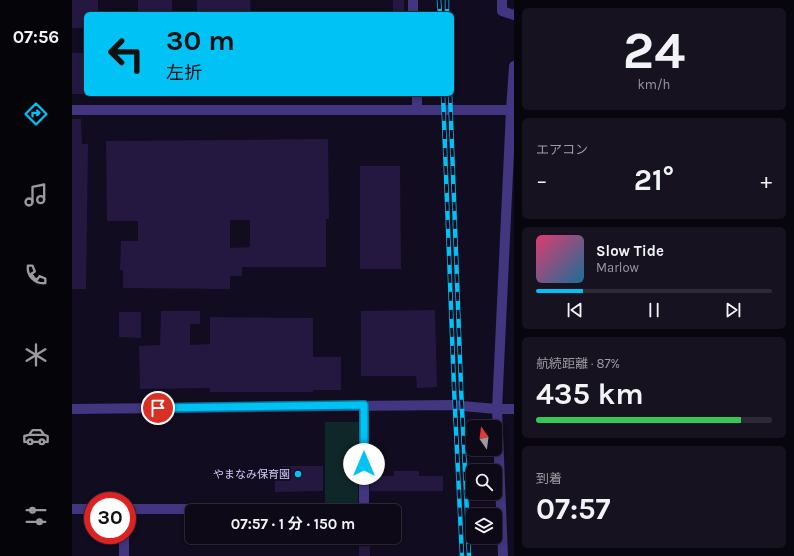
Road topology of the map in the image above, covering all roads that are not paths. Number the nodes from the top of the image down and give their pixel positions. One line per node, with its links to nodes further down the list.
1 (413, 0): 3 (street)
2 (502, 0): 4 (street)
3 (413, 12)
4 (514, 15)
5 (514, 66): 9 (street)
6 (417, 96): 7 (street)
7 (418, 109): 8 (street); 9 (street)
8 (72, 110)
9 (512, 110): 12 (street)
10 (364, 405): 11 (street); 12 (street); 16 (street)
11 (72, 409)
12 (497, 409): 13 (street); 19 (street)
13 (514, 409)
14 (72, 509): 15 (street)
15 (84, 509)
16 (136, 509)
17 (124, 544): 18 (street)
18 (124, 556)
19 (503, 556)

